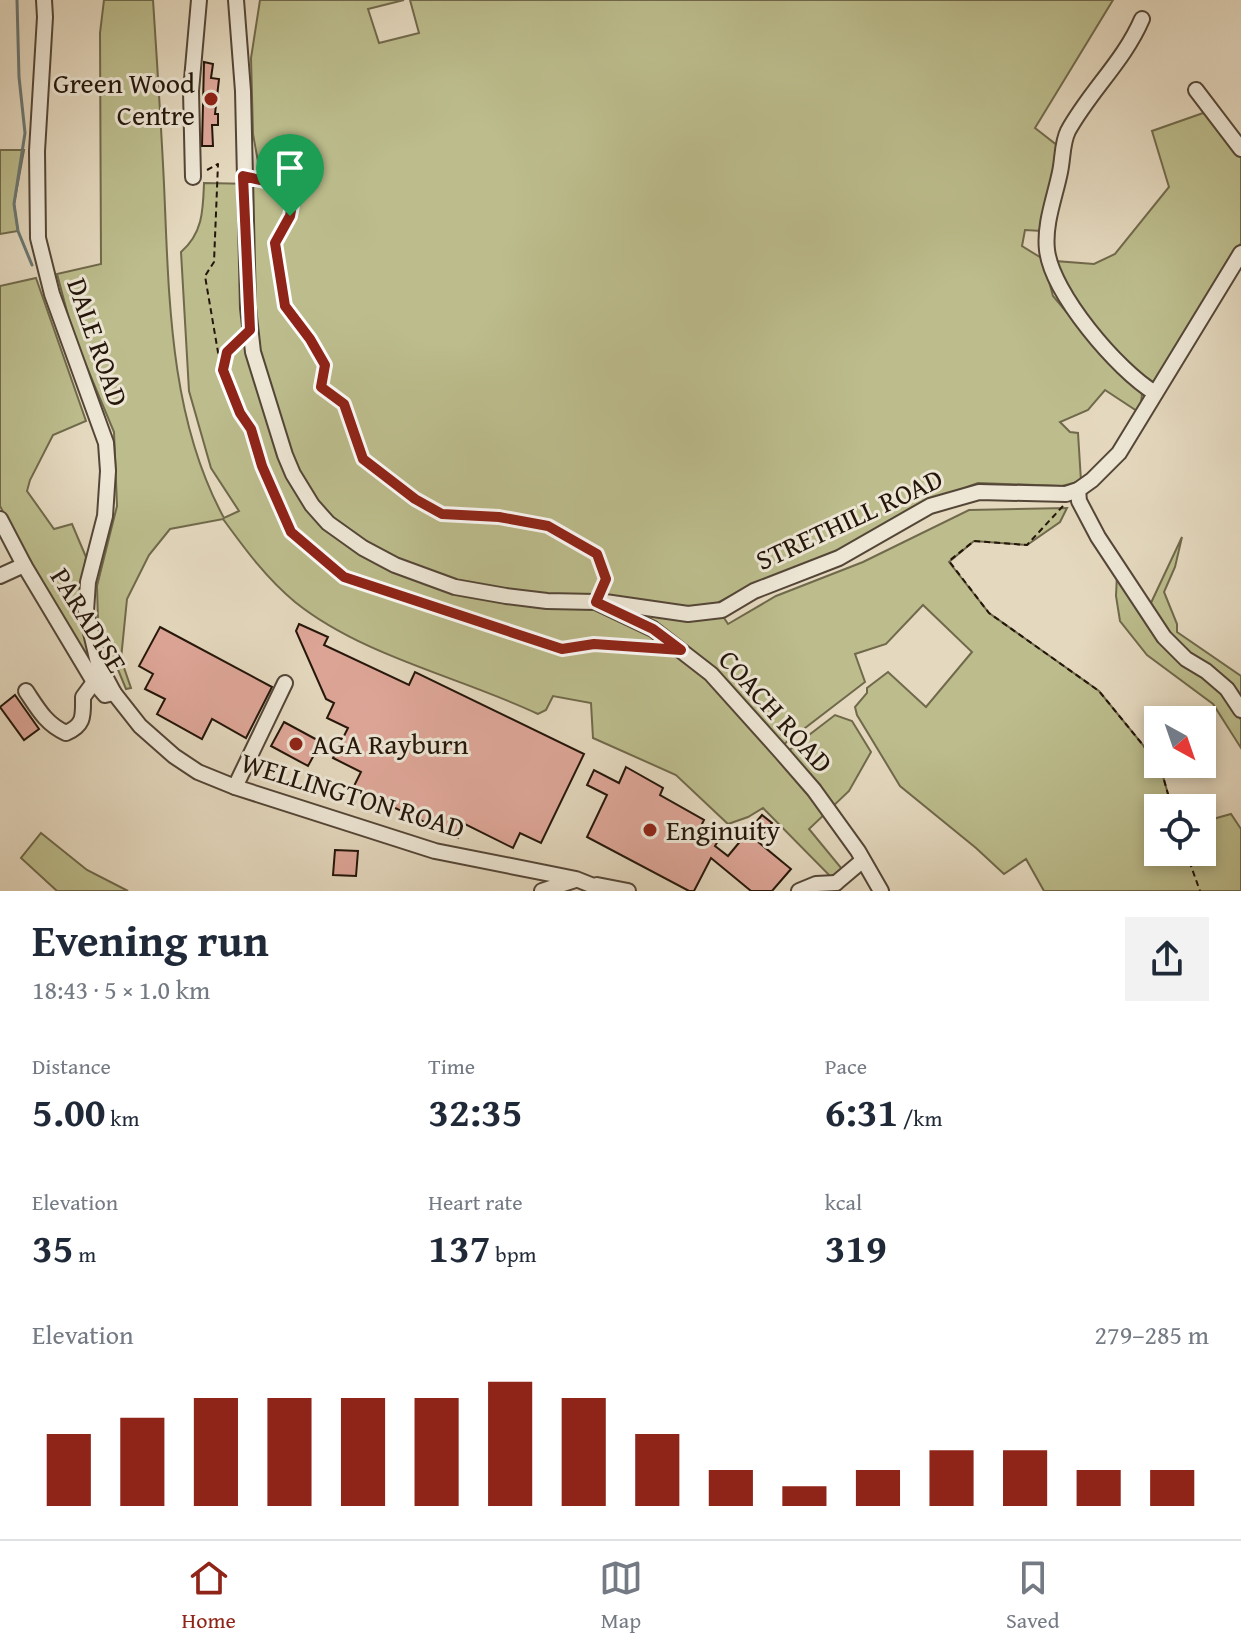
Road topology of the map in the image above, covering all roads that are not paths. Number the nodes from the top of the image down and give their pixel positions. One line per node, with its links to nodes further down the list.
1 (44, 0): 18 (street, DALE ROAD)
2 (199, 0): 7 (street)
3 (236, 0): 14 (street, COACH ROAD)
4 (1142, 19): 9 (street)
5 (1196, 90): 6 (street)
6 (1241, 149)
7 (193, 177)
8 (1241, 253): 9 (street)
9 (1155, 393): 10 (street)
10 (1078, 490): 14 (street, STRETHILL ROAD); 19 (street)
11 (0, 519): 12 (street, PARADISE)
12 (24, 565): 13 (street, PARADISE); 15 (street, PARADISE)
13 (0, 576)
14 (596, 602): 21 (street, COACH ROAD)
15 (94, 682): 17 (street); 18 (street, PARADISE)
16 (285, 683): 20 (street)
17 (26, 691)
18 (114, 693): 20 (street, WELLINGTON ROAD)
19 (1241, 710)
20 (235, 787): 22 (street, WELLINGTON ROAD)
21 (862, 861): 23 (street); 28 (street, COACH ROAD)
22 (583, 882): 24 (street); 25 (street, WELLINGTON ROAD); 26 (street)
23 (839, 887): 27 (street)
24 (542, 891)
25 (606, 891)
26 (628, 891)
27 (799, 891)
28 (881, 891)

